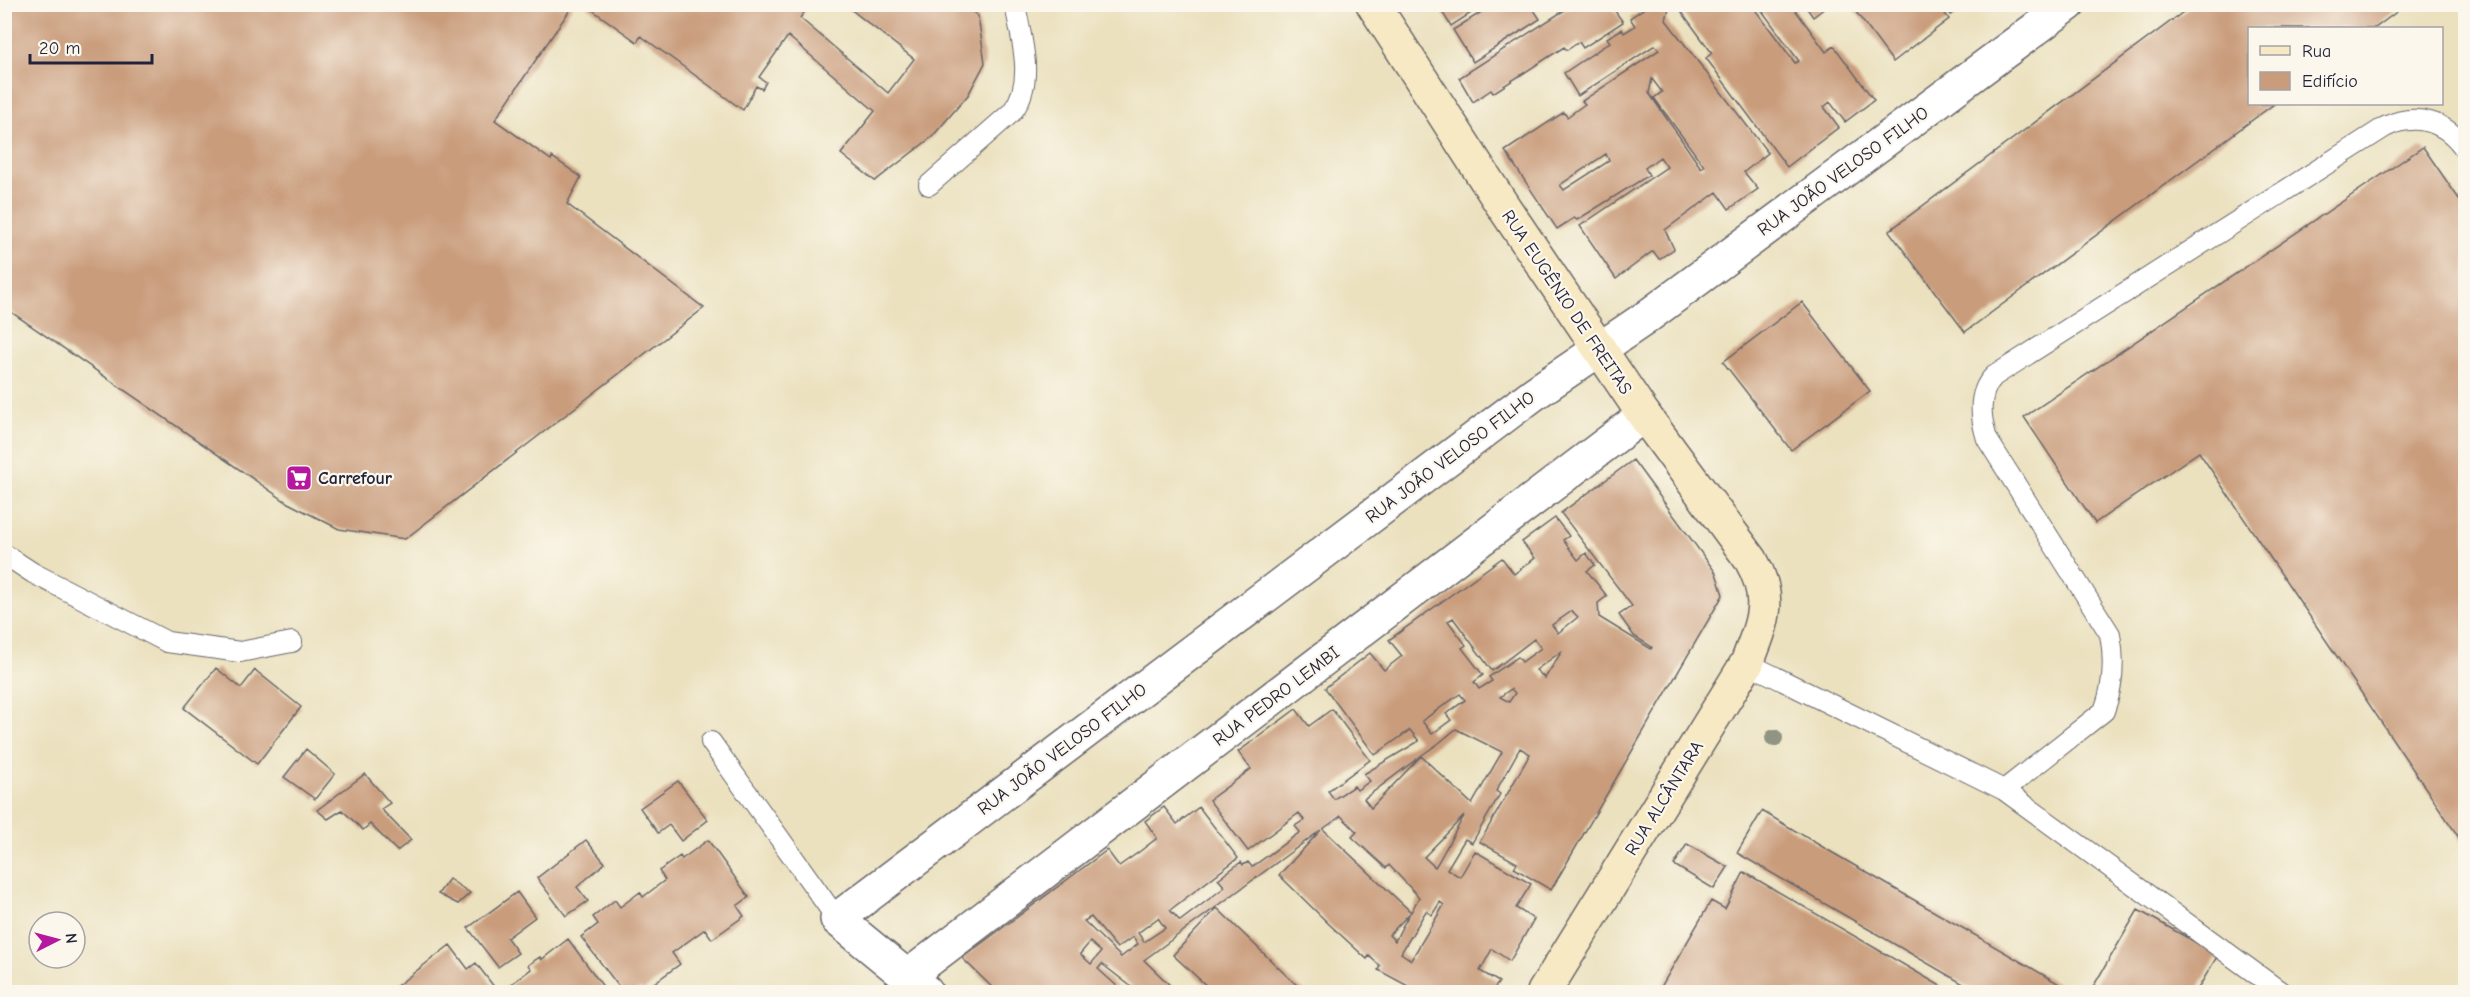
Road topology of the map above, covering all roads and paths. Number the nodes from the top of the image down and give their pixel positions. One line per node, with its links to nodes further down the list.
1 (1015, 4): 5 (lane)
2 (1373, 4): 6 (street, RUA EUGÊNIO DE FREITAS)
3 (2069, 4): 6 (street, RUA JOÃO VELOSO FILHO)
4 (2466, 151): 13 (lane)
5 (929, 185)
6 (1599, 349): 7 (street, RUA EUGÊNIO DE FREITAS); 14 (street, RUA JOÃO VELOSO FILHO)
7 (1644, 415): 9 (street, RUA EUGÊNIO DE FREITAS); 15 (street, RUA PEDRO LEMBI)
8 (4, 554): 10 (lane)
9 (1765, 595): 11 (street, RUA ALCÂNTARA)
10 (292, 642)
11 (1747, 663): 13 (lane); 16 (street, RUA ALCÂNTARA)
12 (711, 742): 14 (lane)
13 (2004, 790): 17 (lane)
14 (837, 918): 15 (street)
15 (917, 985)
16 (1544, 993)
17 (2281, 993)

